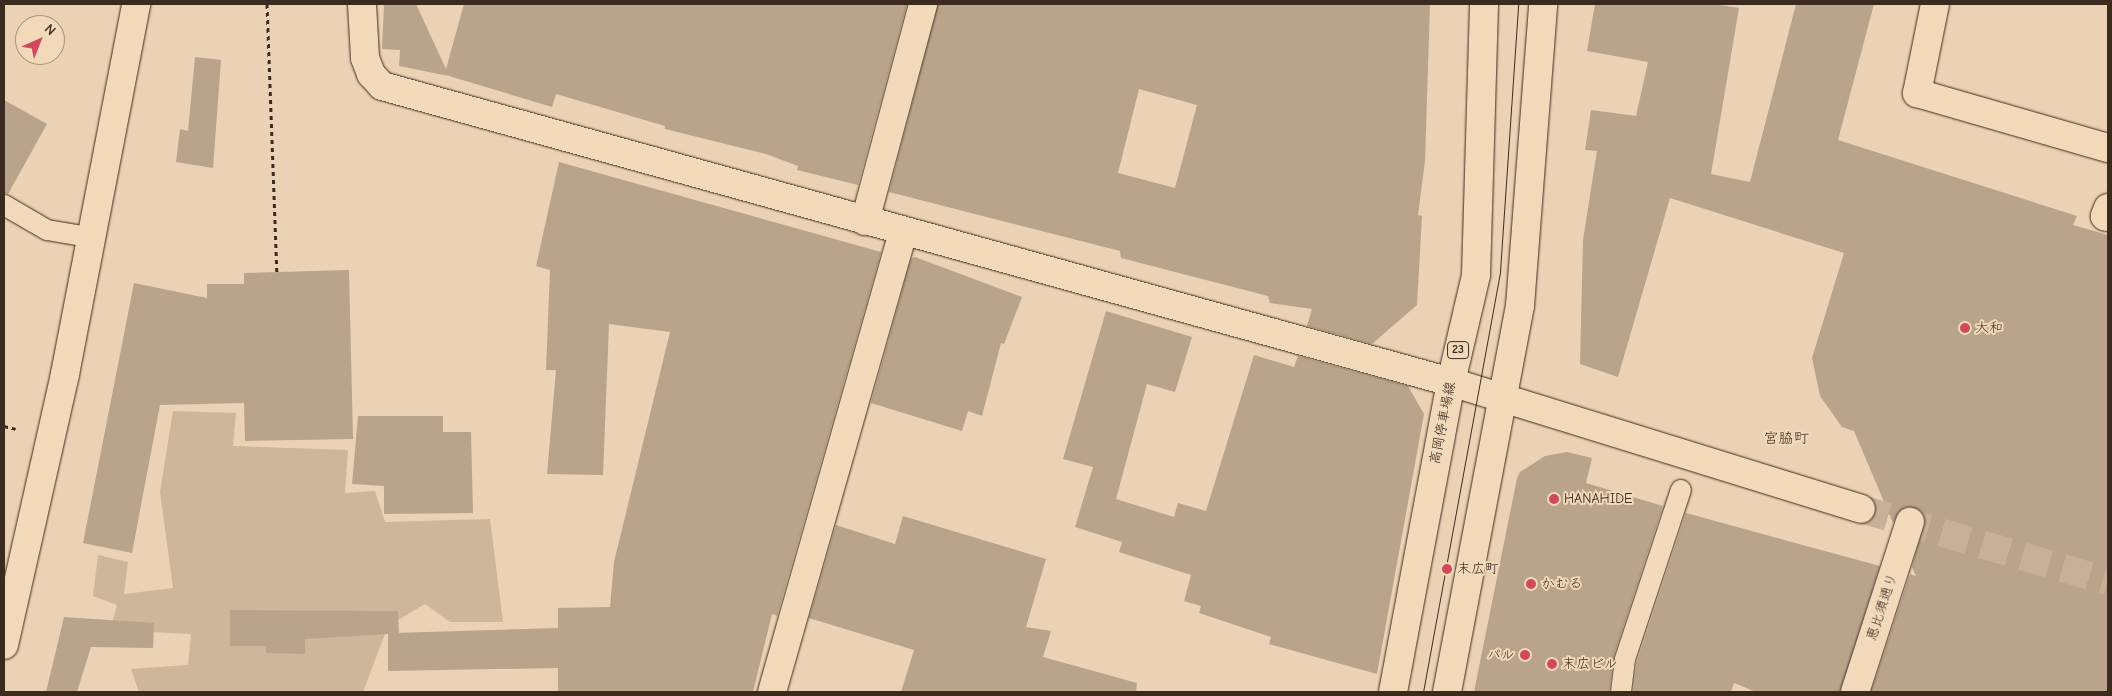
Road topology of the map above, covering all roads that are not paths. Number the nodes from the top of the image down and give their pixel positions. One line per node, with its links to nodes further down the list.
1 (136, 4): 13 (street)
2 (362, 4): 11 (street)
3 (923, 4): 11 (street)
4 (1484, 4): 14 (street, 高岡停車場線 / 23)
5 (1543, 4): 15 (street)
6 (1935, 4): 7 (street)
7 (2108, 148)
8 (4, 205): 13 (lane)
9 (2108, 208): 10 (street)
10 (2108, 217)
11 (865, 221): 12 (street)
12 (903, 232): 14 (street); 20 (street)
13 (89, 237): 19 (street)
14 (1451, 382): 15 (street); 21 (street, 高岡停車場線 / 23)
15 (1502, 399): 17 (street); 22 (street)
16 (1680, 490): 23 (lane)
17 (1861, 509)
18 (1910, 522): 24 (street, 恵比須通り)
19 (5, 634)
20 (772, 692)
21 (1393, 692)
22 (1447, 692)
23 (1621, 692)
24 (1855, 692)

